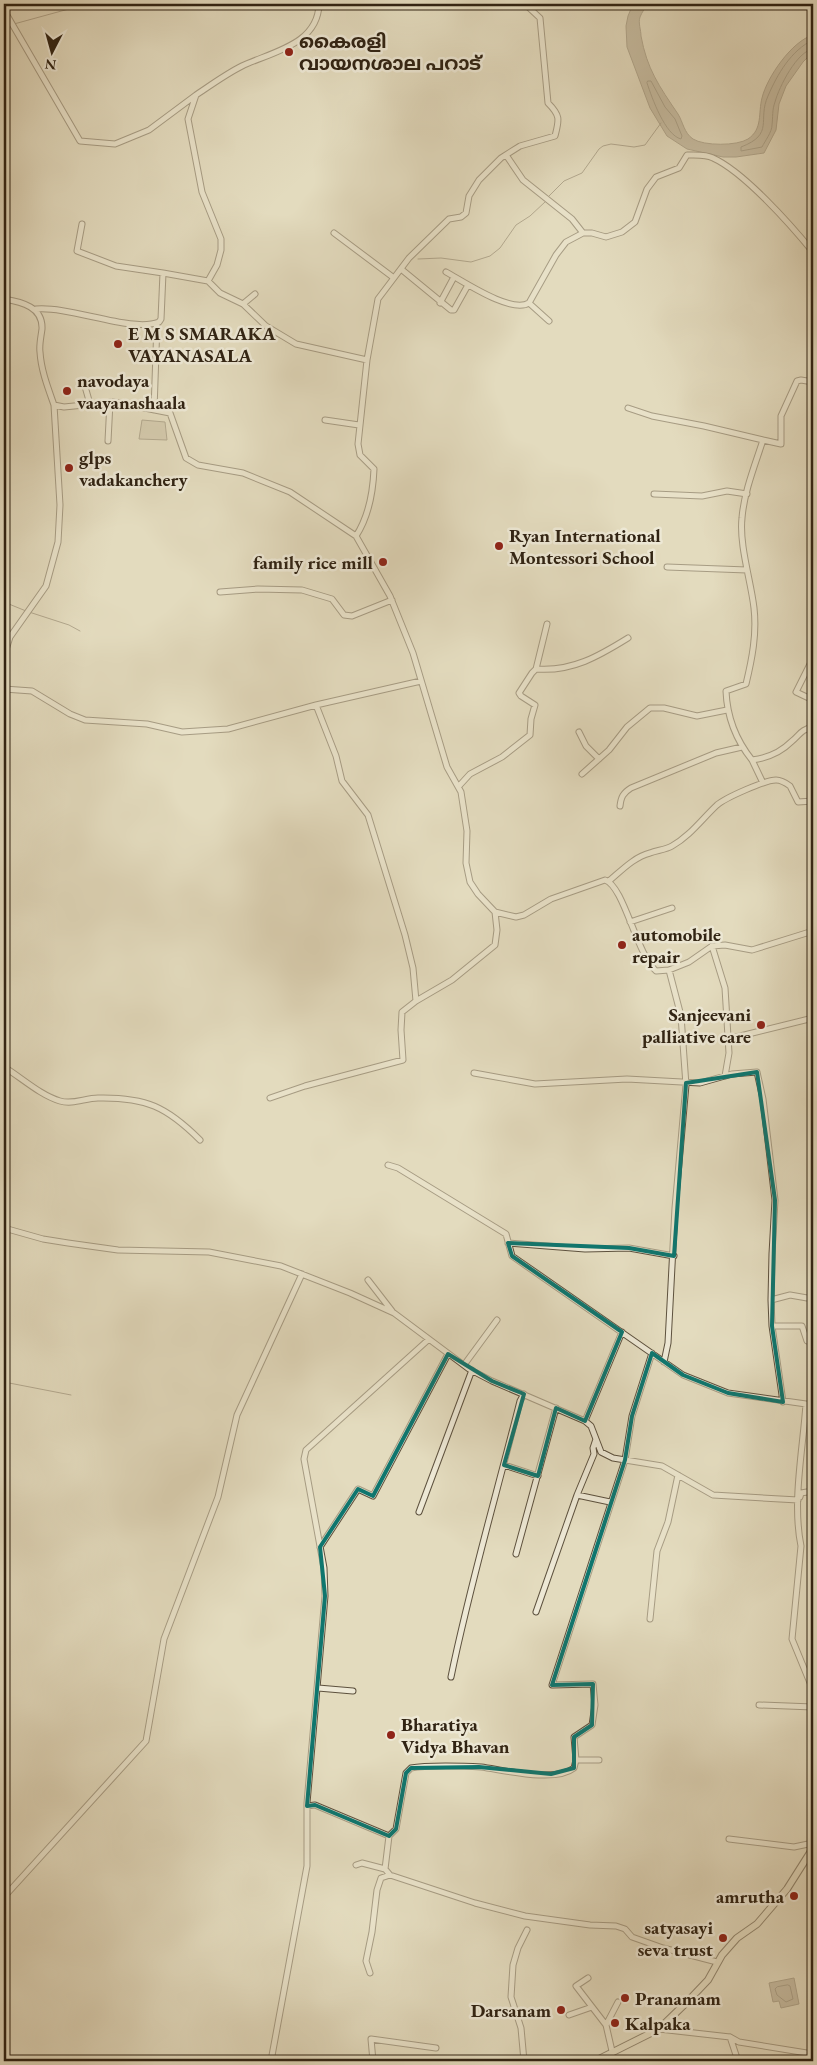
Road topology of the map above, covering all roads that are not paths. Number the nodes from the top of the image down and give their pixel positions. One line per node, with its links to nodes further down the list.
1 (319, 4): 4 (street)
2 (525, 4): 7 (street)
3 (4, 10): 5 (street)
4 (196, 95): 5 (street); 6 (street)
5 (180, 107): 6 (street)
6 (191, 107): 17 (street)
7 (506, 155): 10 (street); 12 (street)
8 (82, 224): 14 (street)
9 (334, 233): 16 (street)
10 (583, 233): 11 (street); 23 (street)
11 (813, 252)
12 (401, 270): 16 (street); 22 (street)
13 (446, 272): 15 (street)
14 (164, 273): 17 (street); 28 (street)
15 (454, 277): 18 (street); 22 (street)
16 (394, 278): 29 (street)
17 (208, 281): 24 (street)
18 (468, 285): 22 (street); 23 (street)
19 (813, 293): 26 (street)
20 (255, 294): 24 (street)
21 (4, 298): 25 (street)
22 (440, 303)
23 (529, 303): 27 (street)
24 (243, 304): 29 (street)
25 (36, 310): 28 (street); 34 (street)
26 (813, 314)
27 (549, 321)
28 (157, 323): 36 (street)
29 (366, 360): 38 (street)
30 (813, 382): 39 (street)
31 (84, 383): 33 (street)
32 (110, 402): 33 (street); 36 (street); 40 (street)
33 (90, 404): 34 (street)
34 (54, 405): 50 (street)
35 (628, 408): 39 (street)
36 (154, 410): 43 (street)
37 (326, 420): 38 (street)
38 (360, 426): 43 (street)
39 (763, 440): 42 (street)
40 (108, 441)
41 (654, 494): 42 (street)
42 (747, 494): 45 (street)
43 (356, 536): 47 (street)
44 (667, 567): 45 (street)
45 (747, 570): 57 (street)
46 (220, 592): 47 (street)
47 (392, 600): 53 (street)
48 (548, 624): 52 (street)
49 (628, 638): 52 (street)
50 (4, 656)
51 (813, 658): 55 (street)
52 (536, 670): 65 (street)
53 (421, 681): 56 (street); 65 (street)
54 (4, 689): 56 (street)
55 (813, 700)
56 (316, 705): 75 (street)
57 (727, 710): 60 (street); 61 (street)
58 (813, 727): 62 (street)
59 (579, 732): 61 (street)
60 (742, 747): 62 (street); 67 (street)
61 (599, 759): 63 (street)
62 (752, 760): 64 (street)
63 (582, 774)
64 (763, 783): 66 (street); 68 (street)
65 (459, 786): 70 (street)
66 (813, 801)
67 (620, 806)
68 (609, 881): 70 (street); 71 (street)
69 (672, 908): 71 (street)
70 (495, 912): 75 (street)
71 (630, 922): 74 (street)
72 (813, 931): 73 (street)
73 (712, 946): 74 (street); 77 (street)
74 (670, 970): 81 (street)
75 (416, 1001): 82 (street)
76 (813, 1018): 77 (street)
77 (728, 1039): 80 (street)
78 (4, 1068): 83 (street)
79 (474, 1073): 81 (street)
80 (725, 1076): 81 (street); 90 (street)
81 (686, 1083): 87 (street)
82 (270, 1098)
83 (200, 1140)
84 (388, 1165): 86 (street)
85 (4, 1228): 88 (street)
86 (508, 1243): 87 (street); 95 (street)
87 (674, 1256): 100 (street)
88 (302, 1274): 92 (street); 137 (street)
89 (368, 1280): 92 (street)
90 (772, 1300): 91 (street); 94 (street)
91 (813, 1300)
92 (394, 1313): 96 (street)
93 (497, 1320): 101 (street)
94 (772, 1326): 97 (street); 104 (street)
95 (622, 1332): 98 (street); 106 (street)
96 (428, 1340): 99 (street); 117 (street)
97 (813, 1340)
98 (652, 1353): 100 (street); 108 (street)
99 (448, 1354): 101 (street); 117 (street)
100 (664, 1362): 104 (street)
101 (464, 1365): 102 (street)
102 (472, 1370): 103 (street); 116 (street)
103 (524, 1394): 105 (street); 109 (street)
104 (782, 1402): 114 (street)
105 (556, 1408): 106 (street); 111 (street)
106 (585, 1421): 107 (street)
107 (596, 1439): 108 (street); 113 (street)
108 (625, 1460): 110 (street); 115 (street)
109 (504, 1465): 111 (street); 121 (street)
110 (678, 1475): 114 (street); 120 (street)
111 (538, 1476): 118 (street)
112 (813, 1491): 114 (street)
113 (577, 1495): 115 (street); 119 (street)
114 (798, 1500): 123 (street)
115 (610, 1502): 127 (street)
116 (420, 1512)
117 (320, 1547): 122 (street)
118 (516, 1554)
119 (536, 1612)
120 (650, 1619)
121 (451, 1677)
122 (318, 1688): 124 (street); 129 (street)
123 (813, 1690)
124 (353, 1691)
125 (759, 1706): 126 (street)
126 (813, 1707)
127 (576, 1760): 128 (street); 130 (street)
128 (599, 1760)
129 (307, 1806): 130 (street); 152 (street)
130 (389, 1836): 135 (street)
131 (729, 1839): 132 (street)
132 (813, 1843)
133 (813, 1848): 139 (main road)
134 (356, 1865): 135 (street)
135 (385, 1868): 136 (street)
136 (390, 1875): 139 (street); 140 (street)
137 (4, 1897)
138 (527, 1930): 154 (street)
139 (717, 1962): 146 (main road)
140 (370, 1973)
141 (588, 1978): 143 (street)
142 (618, 2002): 145 (street)
143 (592, 2007): 144 (street); 145 (street)
144 (569, 2015)
145 (606, 2024): 149 (street)
146 (659, 2029): 147 (street); 149 (main road)
147 (730, 2037): 150 (street); 156 (street)
148 (436, 2048): 153 (street)
149 (612, 2051): 151 (main road)
150 (813, 2054)
151 (605, 2058): 155 (main road)
152 (271, 2061)
153 (373, 2061)
154 (524, 2061)
155 (595, 2061)
156 (738, 2061)

